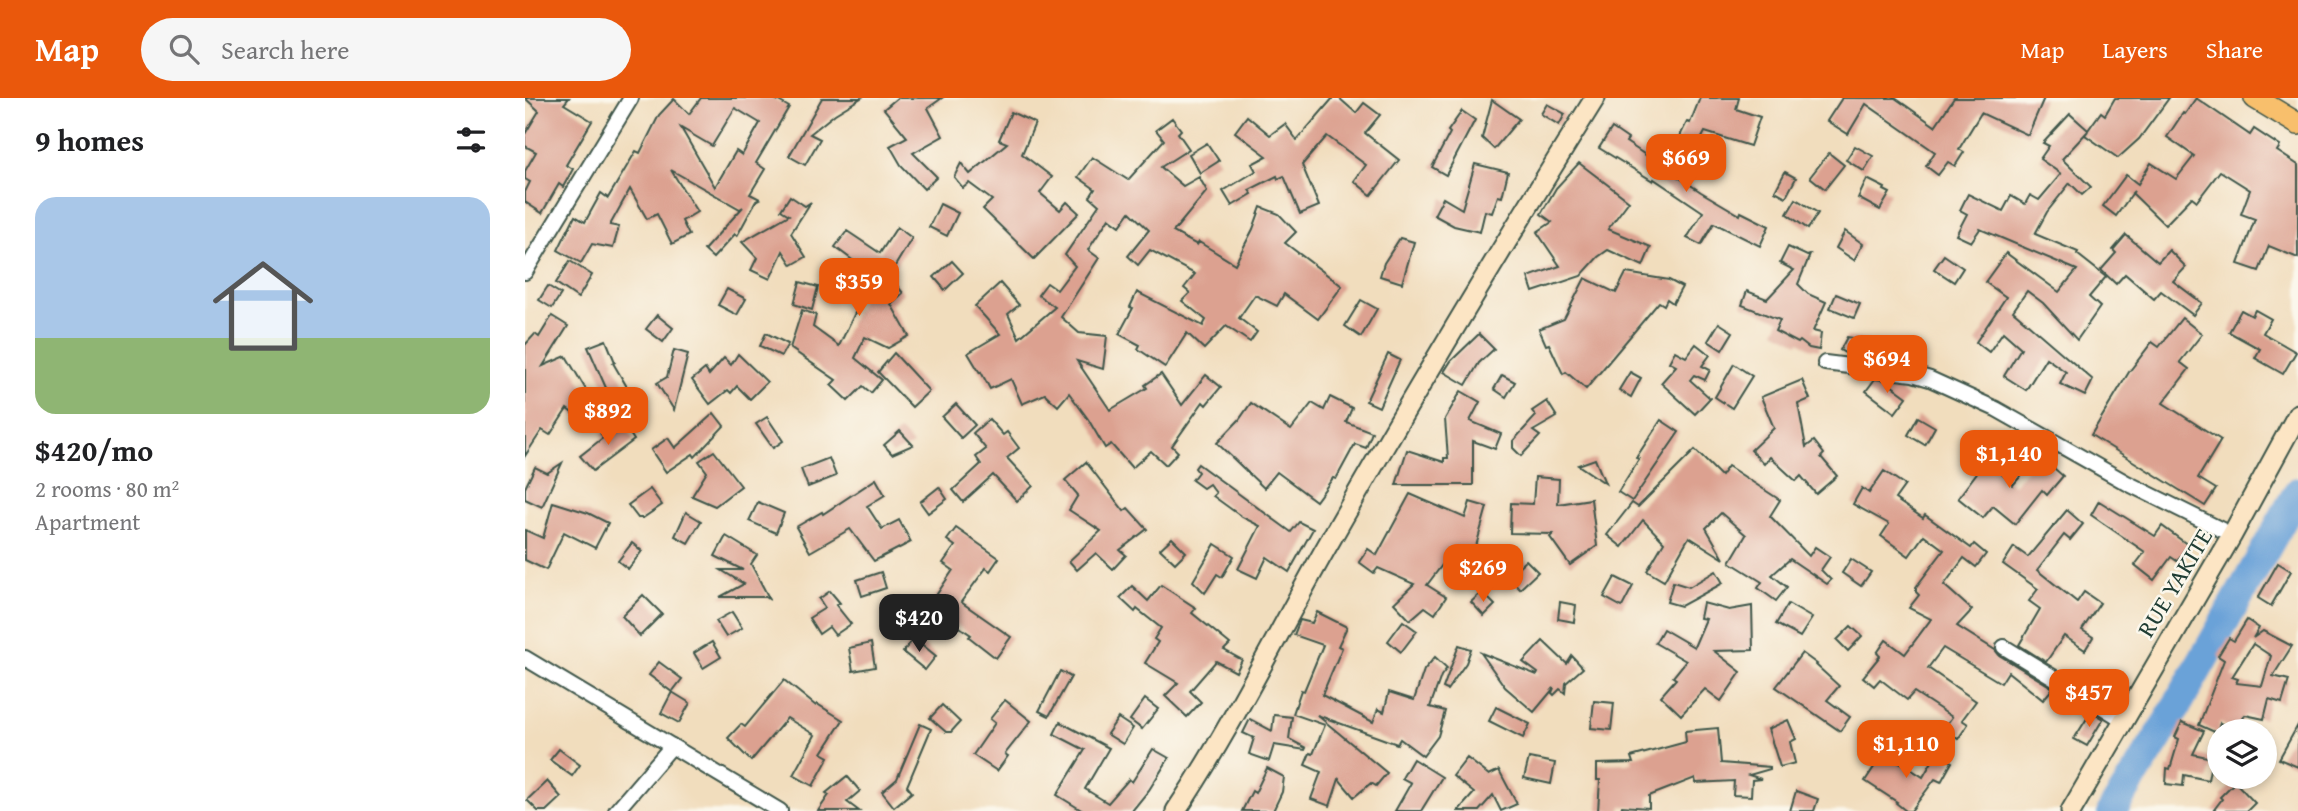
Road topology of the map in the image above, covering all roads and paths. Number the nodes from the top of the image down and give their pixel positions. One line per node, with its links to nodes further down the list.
1 (631, 98): 5 (street)
2 (1595, 98): 15 (street)
3 (2255, 98): 4 (main road)
4 (2298, 124)
5 (525, 272)
6 (1825, 363): 8 (street)
7 (2298, 414): 8 (street, RUE YAKITE)
8 (2232, 535): 11 (street, RUE YAKITE)
9 (2004, 647): 11 (street)
10 (525, 657): 12 (street)
11 (2122, 719): 16 (street, RUE YAKITE)
12 (672, 746): 13 (street); 14 (street)
13 (616, 811)
14 (779, 811)
15 (1176, 811)
16 (2071, 811)

